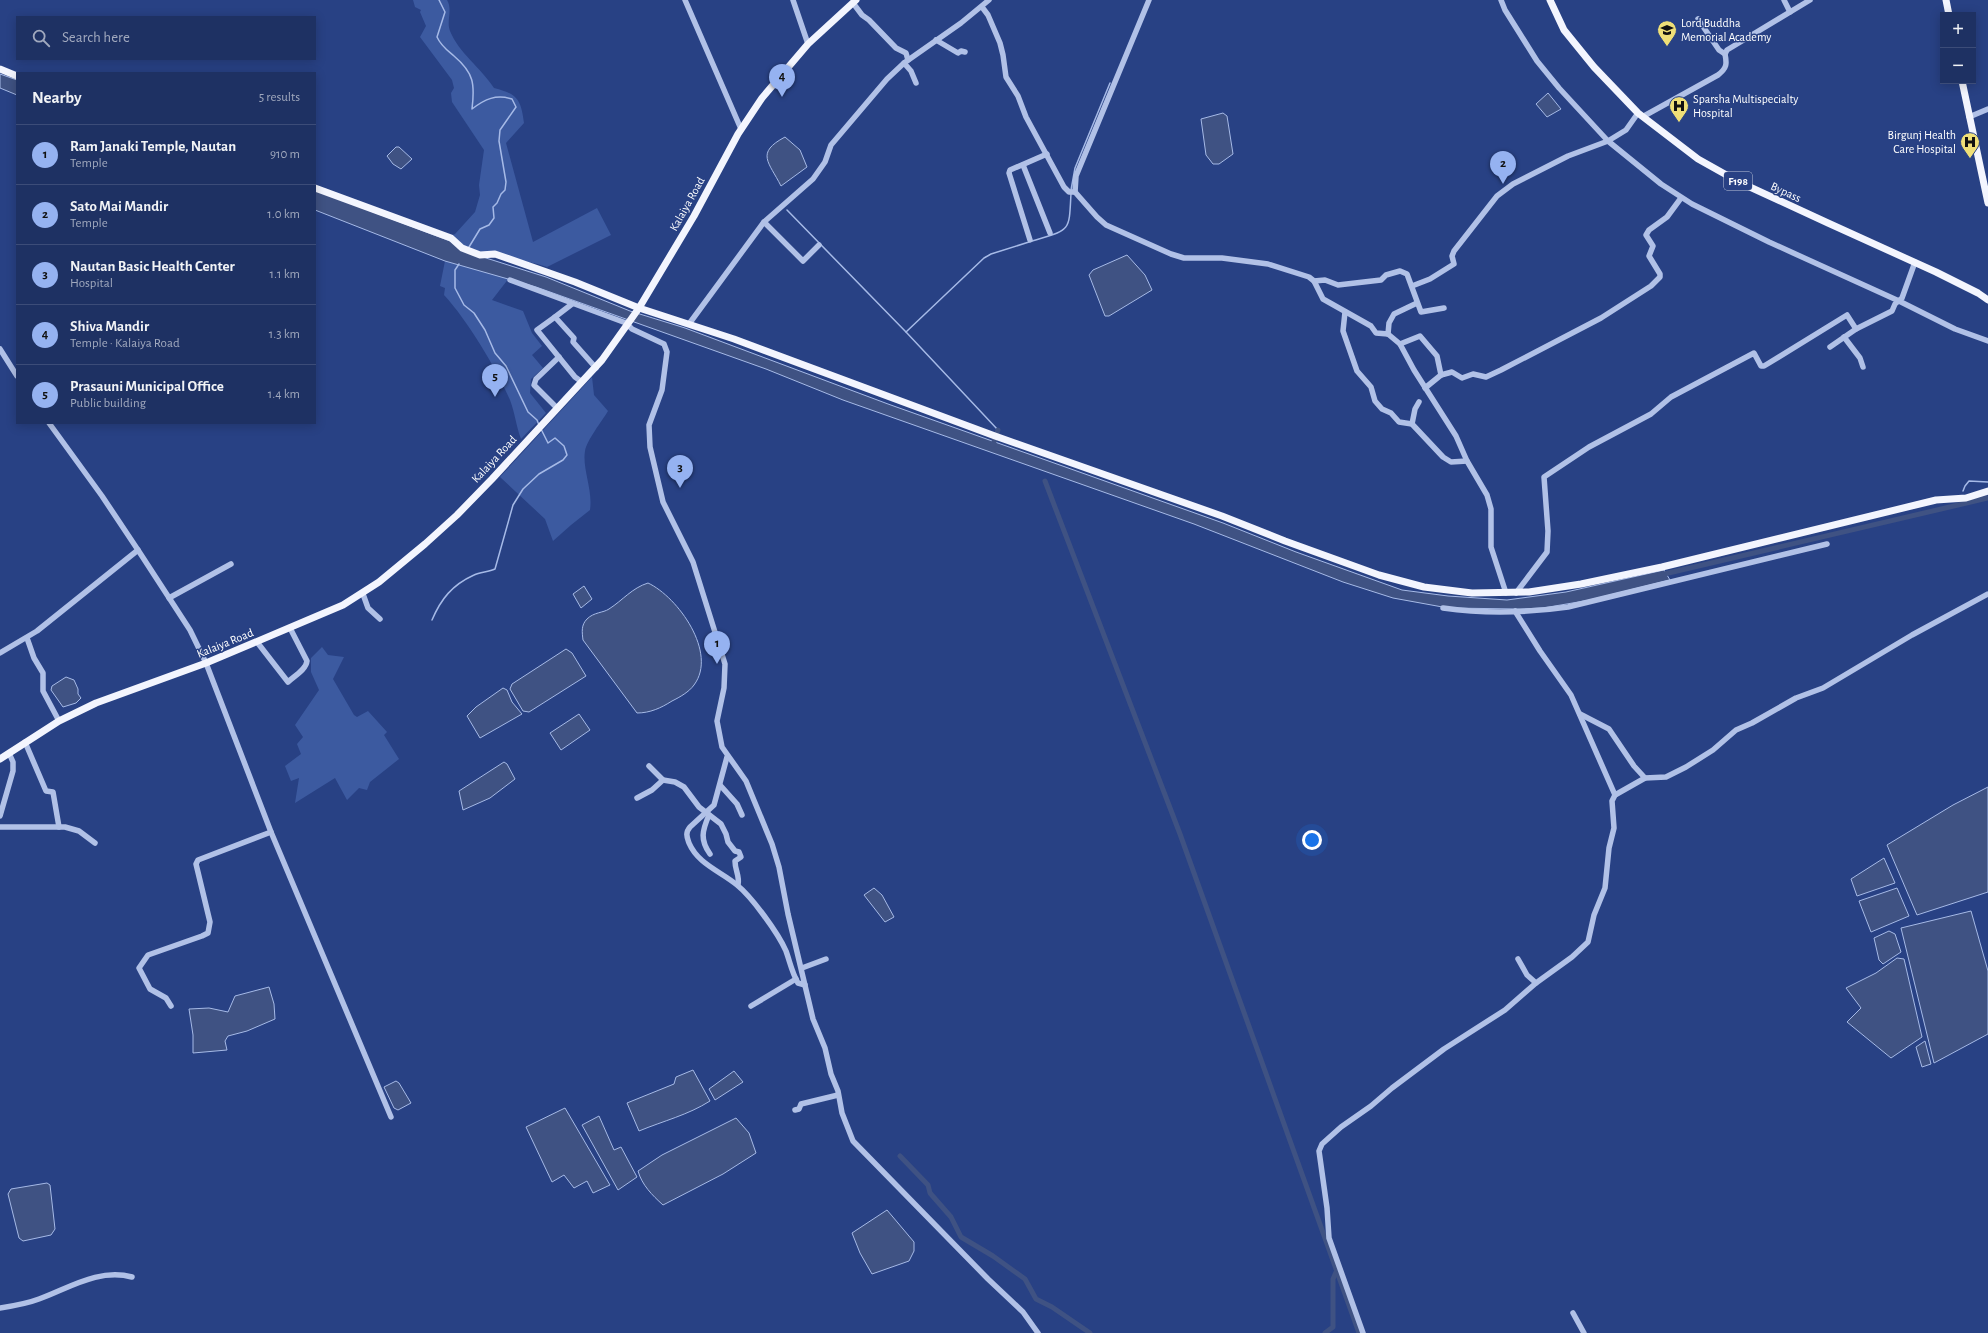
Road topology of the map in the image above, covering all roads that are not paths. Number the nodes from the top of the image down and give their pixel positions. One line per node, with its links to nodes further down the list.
1 (685, 0): 27 (street)
2 (793, 0): 16 (street)
3 (989, 0): 11 (street)
4 (1148, 0): 33 (street)
5 (1501, 0): 28 (street)
6 (1550, 0): 25 (main road, Bypass / F198)
7 (1784, 0): 12 (street)
8 (1810, 0): 12 (street)
9 (1946, 0): 13 (main road)
10 (854, 2): 16 (main road, Kalaiya Road); 19 (street)
11 (982, 7): 15 (street); 29 (street)
12 (1790, 12): 18 (street)
13 (1948, 12)
14 (1698, 19): 18 (street)
15 (936, 40): 17 (street); 19 (street)
16 (808, 44): 27 (main road, Kalaiya Road)
17 (965, 52)
18 (1725, 54): 25 (street)
19 (906, 62): 22 (street); 36 (street)
20 (0, 69): 21 (main road)
21 (16, 76)
22 (916, 83)
23 (1963, 84): 26 (main road)
24 (1988, 109): 26 (street)
25 (1641, 115): 28 (street); 40 (main road, Bypass / F198)
26 (1969, 117): 32 (main road)
27 (741, 129): 51 (main road, Kalaiya Road)
28 (1608, 141): 34 (street); 43 (street)
29 (1047, 154): 30 (street); 33 (street)
30 (1023, 165): 37 (street); 38 (street)
31 (316, 188): 51 (main road)
32 (1986, 190): 35 (main road)
33 (1072, 192): 42 (street)
34 (1681, 198): 47 (street); 67 (street)
35 (1988, 203)
36 (764, 222): 39 (street); 55 (street)
37 (1050, 233)
38 (1030, 240)
39 (819, 245)
40 (1914, 262): 45 (main road, Bypass / F198); 47 (street)
41 (510, 280): 49 (street)
42 (1314, 281): 43 (street); 52 (street)
43 (1412, 286): 48 (street)
44 (1988, 291): 45 (main road)
45 (1978, 293): 46 (main road, Bypass / F198)
46 (1988, 300)
47 (1898, 301): 56 (street); 59 (street)
48 (1417, 303): 50 (street); 57 (street)
49 (572, 304): 53 (street); 54 (street)
50 (1444, 308)
51 (637, 310): 54 (main road, Kalaiya Road); 55 (main road)
52 (1346, 312): 57 (street); 73 (street)
53 (555, 316): 63 (street); 65 (street)
54 (626, 323): 65 (main road, Kalaiya Road); 96 (street)
55 (689, 324): 79 (main road)
56 (1856, 328): 58 (street); 80 (street)
57 (1388, 334): 60 (street)
58 (1844, 337): 61 (street); 64 (street)
59 (1988, 341)
60 (1400, 344): 67 (street); 69 (street)
61 (1830, 347)
62 (0, 349): 66 (street)
63 (559, 357): 68 (street); 71 (street)
64 (1863, 367)
65 (596, 368): 68 (main road, Kalaiya Road)
66 (16, 374)
67 (1441, 375): 69 (street)
68 (582, 382): 71 (main road, Kalaiya Road)
69 (1425, 388): 74 (street)
70 (1419, 402): 73 (street)
71 (557, 408): 81 (main road, Kalaiya Road)
72 (50, 424): 77 (street)
73 (1412, 424): 74 (street)
74 (1467, 462): 79 (street)
75 (1988, 491): 80 (main road)
76 (1827, 544): 85 (street)
77 (138, 550): 83 (street); 88 (street)
78 (231, 564): 83 (street)
79 (1506, 593): 80 (main road)
80 (1516, 593)
81 (363, 594): 86 (street); 87 (main road, Kalaiya Road)
82 (1988, 594): 99 (street)
83 (169, 598): 91 (street)
84 (1443, 608): 85 (street)
85 (1515, 611): 92 (street)
86 (380, 620)
87 (290, 628): 89 (main road, Kalaiya Road); 89 (street)
88 (27, 638): 90 (street); 93 (street)
89 (257, 642): 91 (main road, Kalaiya Road)
90 (0, 652)
91 (206, 663): 93 (main road, Kalaiya Road); 109 (street)
92 (1580, 714): 99 (street); 102 (street)
93 (59, 721): 94 (main road, Kalaiya Road)
94 (25, 742): 95 (main road, Kalaiya Road); 108 (street)
95 (8, 753): 97 (main road, Kalaiya Road); 106 (street)
96 (728, 757): 101 (street); 115 (street)
97 (0, 759)
98 (649, 766): 100 (street)
99 (1646, 778): 102 (street)
100 (663, 780): 103 (street); 104 (street)
101 (720, 785): 104 (street); 105 (street)
102 (1615, 795): 117 (street)
103 (637, 798)
104 (708, 814): 111 (street); 112 (street); 112 (street)
105 (742, 814)
106 (0, 816)
107 (0, 827): 108 (street)
108 (59, 827): 110 (street)
109 (272, 832): 119 (street); 123 (street)
110 (95, 843)
111 (710, 854)
112 (738, 885): 116 (street)
113 (826, 959): 115 (street)
114 (1518, 959): 117 (street)
115 (802, 968): 118 (street)
116 (796, 979): 118 (street); 120 (street)
117 (1536, 983): 128 (street)
118 (806, 985): 121 (street)
119 (171, 1006)
120 (751, 1006)
121 (838, 1095): 122 (street); 127 (street)
122 (795, 1110)
123 (391, 1117)
124 (132, 1277): 125 (street)
125 (0, 1308)
126 (1573, 1313): 129 (street)
127 (1038, 1333)
128 (1363, 1333)
129 (1584, 1333)

